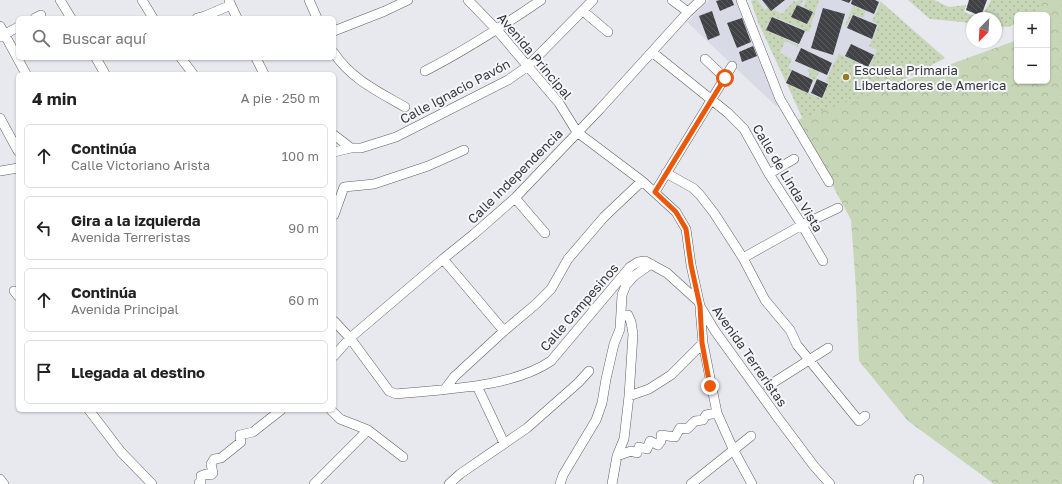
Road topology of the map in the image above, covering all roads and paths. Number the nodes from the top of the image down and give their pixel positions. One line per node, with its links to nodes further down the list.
1 (60, 0): 14 (street)
2 (142, 0): 15 (street)
3 (309, 0): 18 (street)
4 (408, 0): 21 (street)
5 (468, 0): 22 (street, Avenida Principal)
6 (541, 0): 22 (street)
7 (593, 0): 12 (street, Calle Ignacio Pavón)
8 (672, 0): 13 (street)
9 (701, 0): 13 (street, Calle Independencia)
10 (741, 0): 56 (street)
11 (230, 3): 16 (street); 17 (street)
12 (583, 12): 23 (street); 33 (street, Calle Ignacio Pavón)
13 (688, 12): 25 (street, Calle Independencia)
14 (70, 16)
15 (152, 16)
16 (205, 16)
17 (236, 16)
18 (315, 16)
19 (0, 26): 24 (street)
20 (16, 28): 24 (street)
21 (336, 30)
22 (497, 30): 33 (street, Avenida Principal); 35 (street)
23 (608, 32)
24 (2, 36): 27 (street)
25 (652, 52): 41 (street, Calle de Linda Vista); 44 (street, Calle Independencia)
26 (336, 56): 42 (street)
27 (16, 58)
28 (705, 59): 40 (street)
29 (17, 60): 36 (street)
30 (97, 60): 37 (street)
31 (182, 60): 38 (street)
32 (257, 60): 39 (street)
33 (528, 66): 44 (street, Avenida Principal); 47 (street, Calle Ignacio Pavón)
34 (732, 66): 40 (street)
35 (425, 71)
36 (25, 72)
37 (104, 72)
38 (192, 72)
39 (263, 72)
40 (725, 78): 41 (street)
41 (711, 100): 53 (street); 54 (street, Calle de Linda Vista)
42 (405, 107)
43 (0, 118): 46 (street)
44 (577, 132): 55 (street, Avenida Terreristas); 58 (street, Calle Independencia)
45 (336, 137): 47 (street)
46 (16, 147)
47 (351, 148): 49 (street, Calle Ignacio Pavón)
48 (464, 150): 60 (street)
49 (336, 152)
50 (794, 160): 54 (street)
51 (16, 168): 52 (street)
52 (0, 171)
53 (666, 173): 57 (street); 63 (street)
54 (769, 174): 61 (street, Calle de Linda Vista)
55 (642, 180): 57 (street, Avenida Terreristas); 70 (street)
56 (829, 182)
57 (655, 192): 67 (street, Avenida Terreristas)
58 (515, 198): 62 (street); 64 (street, Calle Independencia)
59 (838, 208): 61 (street)
60 (336, 209)
61 (802, 225): 63 (street); 65 (street, Calle de Linda Vista)
62 (545, 233)
63 (743, 258): 75 (street)
64 (443, 259): 70 (street); 71 (street, Calle Independencia)
65 (823, 261)
66 (651, 264): 67 (street); 77 (street, Calle Campesinos); 98 (street)
67 (700, 304): 72 (street); 102 (street, Avenida Terreristas)
68 (628, 315): 80 (street)
69 (336, 323): 71 (street, Calle Campesinos)
70 (504, 331): 79 (street)
71 (350, 338): 74 (street, Calle Independencia); 79 (street, Calle Campesinos)
72 (702, 343): 80 (street); 84 (street)
73 (828, 348): 75 (street)
74 (336, 354)
75 (810, 361): 78 (street); 85 (street)
76 (589, 371): 88 (street)
77 (477, 386): 79 (street, Calle Campesinos); 88 (street)
78 (768, 386)
79 (445, 389)
80 (629, 396): 90 (street)
81 (91, 412): 95 (street)
82 (278, 412): 93 (street)
83 (333, 412): 86 (street)
84 (717, 413): 89 (street); 90 (street)
85 (862, 419)
86 (368, 430): 91 (street); 96 (street)
87 (751, 436): 89 (street)
88 (504, 443): 97 (street)
89 (734, 451): 100 (street); 101 (street)
90 (617, 456): 99 (street)
91 (403, 457)
92 (0, 479): 94 (street)
93 (199, 483)
94 (4, 484)
95 (152, 484)
96 (314, 484)
97 (449, 484)
98 (560, 484)
99 (612, 484)
100 (691, 484)
101 (752, 484)
102 (830, 484)

